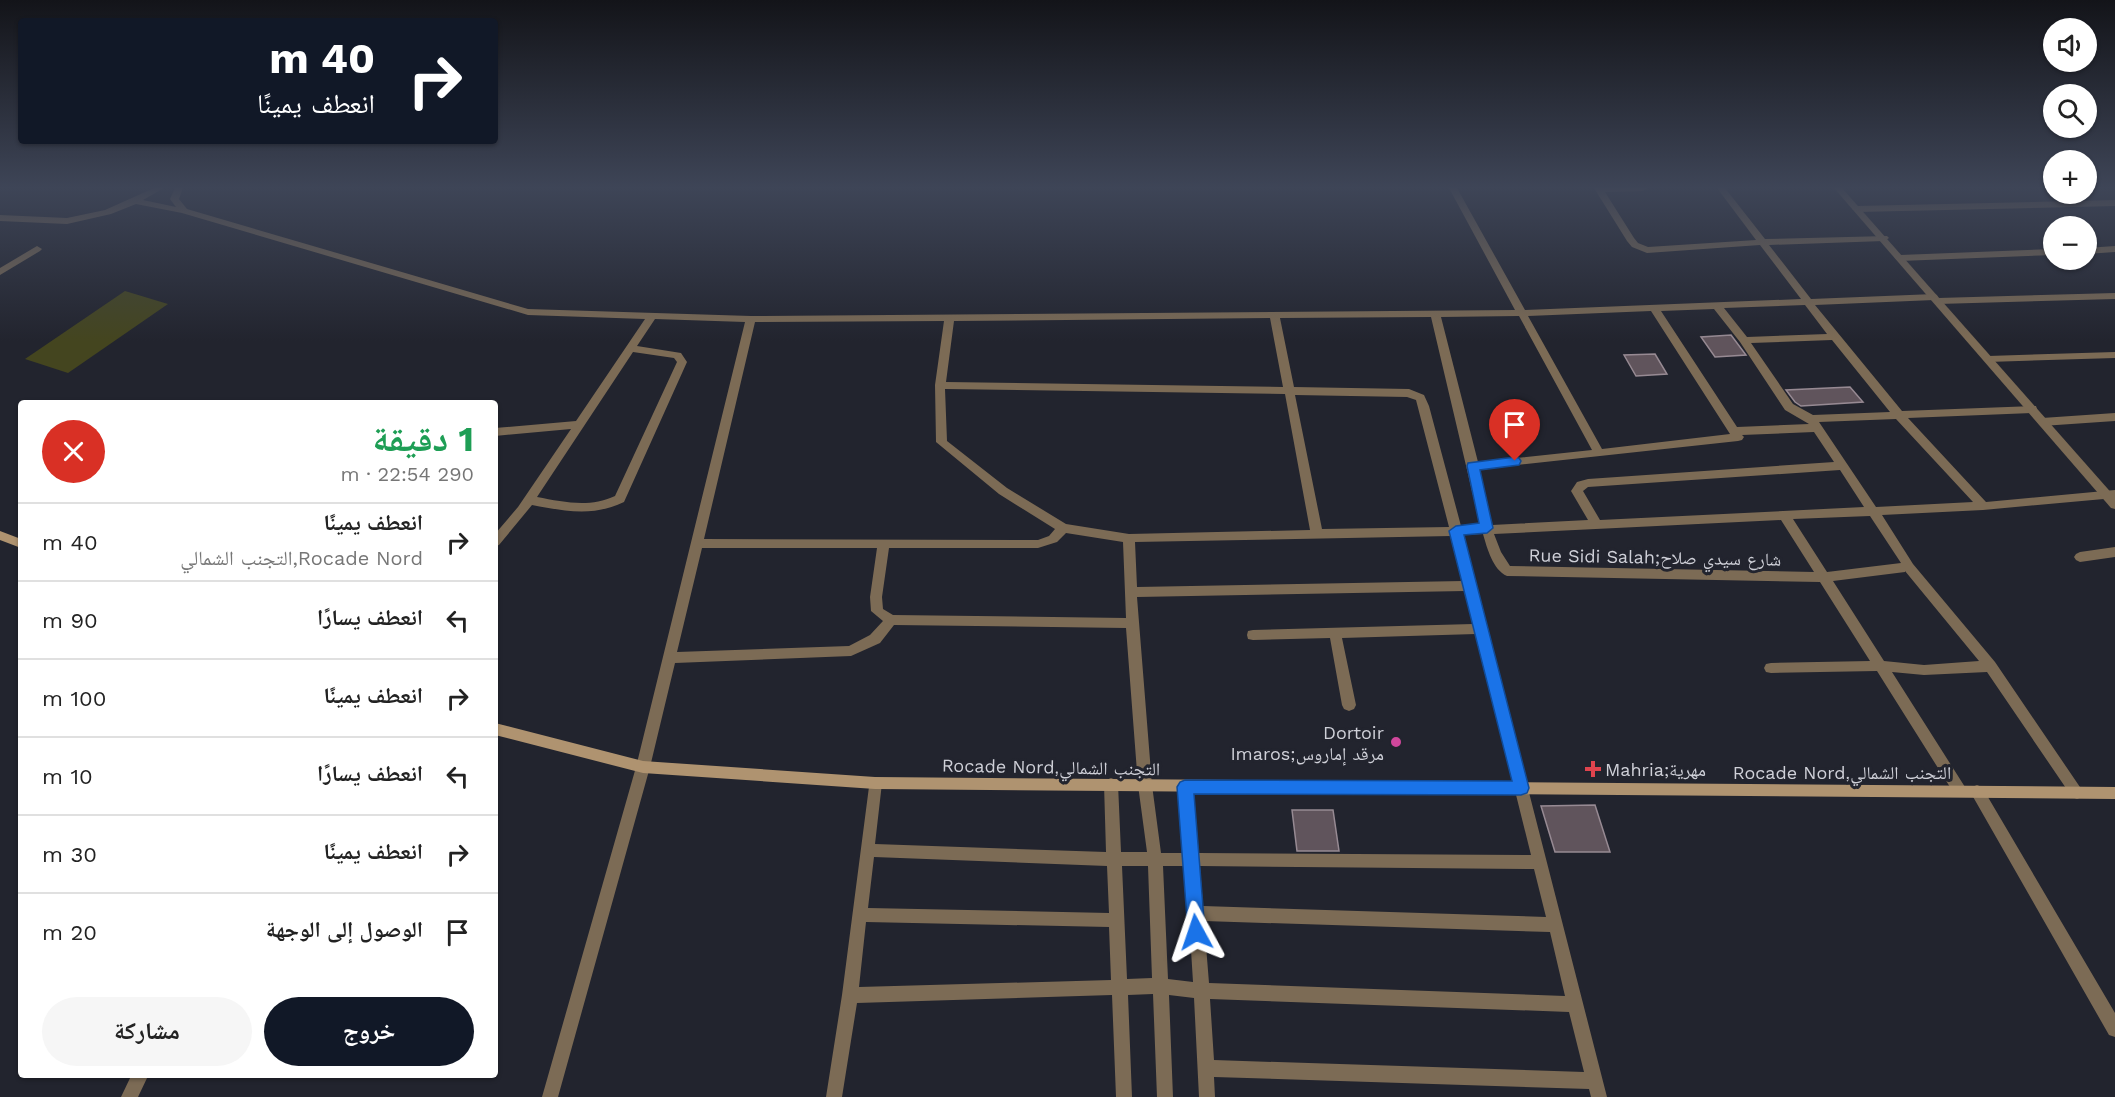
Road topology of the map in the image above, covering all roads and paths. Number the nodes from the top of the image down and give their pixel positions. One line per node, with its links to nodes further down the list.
1 (278, 239): 21 (street)
2 (1481, 239): 19 (street)
3 (1630, 239): 7 (street)
4 (1760, 239): 7 (street)
5 (1848, 239): 7 (street)
6 (1885, 239): 12 (street)
7 (1762, 242): 16 (street)
8 (37, 249): 13 (street)
9 (2115, 249): 10 (street)
10 (2097, 250)
11 (2043, 252): 12 (street)
12 (1900, 258): 15 (street)
13 (0, 272)
14 (2115, 296): 15 (street)
15 (1936, 299): 16 (street); 29 (street)
16 (1807, 303): 17 (street); 25 (street)
17 (1717, 306): 18 (street); 26 (street)
18 (1654, 308): 19 (street); 38 (street)
19 (1522, 313): 20 (street); 40 (street)
20 (1435, 315): 22 (street); 41 (street, Rue Sidi Salah;شارع سيدي صلاح)
21 (652, 316): 24 (street); 27 (street)
22 (1275, 316): 23 (street); 31 (street)
23 (949, 317): 24 (street); 30 (street)
24 (751, 319): 58 (street)
25 (1835, 337): 26 (street); 33 (street)
26 (1744, 340): 36 (street)
27 (630, 348): 37 (street); 44 (street)
28 (2115, 355): 29 (street)
29 (1988, 359): 32 (street)
30 (940, 385): 31 (street); 50 (street)
31 (1290, 392): 52 (street); 53 (street)
32 (2032, 410): 33 (street); 35 (street)
33 (1899, 415): 36 (street); 46 (street)
34 (2115, 417): 35 (street)
35 (2043, 422): 43 (street)
36 (1813, 423): 38 (street); 42 (street)
37 (579, 424): 39 (street); 44 (street)
38 (1737, 431): 40 (street)
39 (498, 432)
40 (1599, 453): 41 (street)
41 (1473, 466): 51 (street, Rue Sidi Salah;شارع سيدي صلاح)
42 (1841, 466): 47 (street); 49 (street)
43 (2110, 495): 45 (street); 46 (street)
44 (528, 500): 55 (street)
45 (2115, 505)
46 (1983, 506): 47 (street)
47 (1873, 512): 48 (street); 62 (street)
48 (1785, 516): 49 (street); 63 (street)
49 (1596, 523): 51 (street)
50 (1063, 528): 56 (street); 59 (street)
51 (1487, 528): 52 (street); 63 (street, Rue Sidi Salah;شارع سيدي صلاح)
52 (1456, 531): 53 (street); 64 (street)
53 (1317, 534): 56 (street)
54 (0, 535): 57 (main road)
55 (498, 538)
56 (1130, 538): 65 (street)
57 (18, 543)
58 (697, 543): 59 (street); 71 (street)
59 (884, 543): 66 (street)
60 (2115, 552): 61 (street)
61 (2080, 557)
62 (1908, 566): 63 (street, Rue Sidi Salah;شارع سيدي صلاح); 73 (street)
63 (1824, 577): 72 (street)
64 (1470, 586): 65 (street); 68 (street)
65 (1133, 592): 67 (street)
66 (891, 620): 67 (street); 71 (street)
67 (1132, 623): 80 (street)
68 (1481, 629): 69 (street); 82 (street)
69 (1335, 633): 70 (street); 75 (street)
70 (1252, 635)
71 (669, 658): 77 (street)
72 (1880, 666): 73 (street); 74 (street); 83 (street)
73 (1990, 666): 85 (street)
74 (1771, 668)
75 (1349, 705)
76 (498, 730): 77 (main road, Rocade Nord,التجنب الشمالي)
77 (643, 767): 78 (main road, Rocade Nord,التجنب الشمالي); 106 (street)
78 (875, 783): 79 (main road, Rocade Nord,التجنب الشمالي); 87 (street)
79 (1111, 784): 80 (main road, Rocade Nord,التجنب الشمالي); 88 (street)
80 (1145, 785): 81 (main road, Rocade Nord,التجنب الشمالي); 89 (street)
81 (1185, 787): 82 (main road, Rocade Nord,التجنب الشمالي); 90 (street)
82 (1521, 788): 83 (main road, Rocade Nord,التجنب الشمالي); 91 (street)
83 (1960, 791): 84 (main road, Rocade Nord,التجنب الشمالي)
84 (1977, 791): 85 (main road, Rocade Nord,التجنب الشمالي); 101 (street)
85 (2077, 793): 86 (main road, Rocade Nord,التجنب الشمالي)
86 (2115, 793)
87 (867, 850): 88 (street); 93 (street)
88 (1114, 859): 89 (street); 94 (street)
89 (1155, 859): 90 (street); 96 (street)
90 (1191, 859): 91 (street); 92 (street)
91 (1540, 862): 95 (street)
92 (1194, 913): 95 (street); 98 (street)
93 (859, 915): 94 (street); 99 (street)
94 (1117, 920): 97 (street)
95 (1557, 925): 100 (street)
96 (1162, 986): 97 (street); 98 (street); 109 (street)
97 (1121, 987): 99 (street); 108 (street)
98 (1202, 991): 100 (street); 102 (street)
99 (850, 995): 107 (street)
100 (1577, 1004): 104 (street)
101 (2115, 1029)
102 (1205, 1068): 104 (street); 110 (street)
103 (139, 1078): 105 (street)
104 (1598, 1089)
105 (129, 1097)
106 (550, 1097)
107 (834, 1097)
108 (1124, 1097)
109 (1166, 1097)
110 (1207, 1097)

